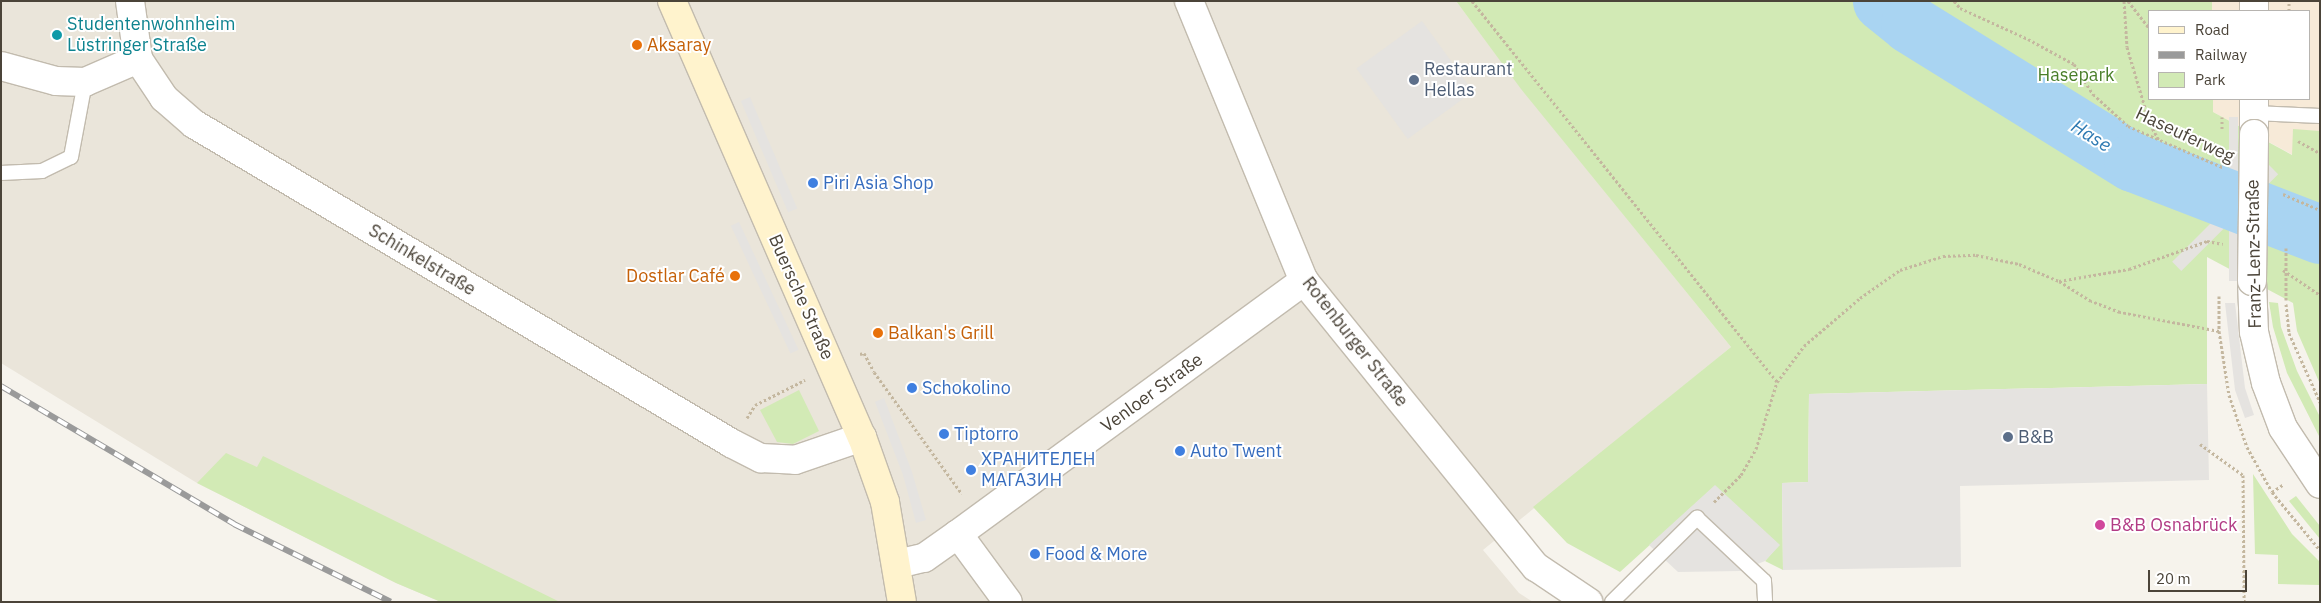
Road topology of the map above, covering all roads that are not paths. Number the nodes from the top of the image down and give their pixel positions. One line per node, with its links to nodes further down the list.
1 (130, 1): 4 (street)
2 (672, 1): 11 (main road, Buersche Straße)
3 (1189, 1): 10 (street, Rotenburger Straße)
4 (138, 59): 6 (street); 11 (street, Schinkelstraße)
5 (1, 66): 6 (street)
6 (85, 82): 9 (lane)
7 (2254, 115): 8 (lane); 12 (street, Franz-Lenz-Straße, bridge)
8 (2320, 116)
9 (1, 172)
10 (1304, 281): 13 (street, Venloer Straße); 17 (street, Rotenburger Straße)
11 (862, 437): 14 (main road, Buersche Straße)
12 (2320, 484)
13 (958, 534): 14 (street, Venloer Straße); 16 (street)
14 (897, 564): 15 (main road, Buersche Straße)
15 (902, 602)
16 (1008, 602)
17 (1588, 602)
18 (1612, 602): 19 (lane)
19 (1765, 602)

